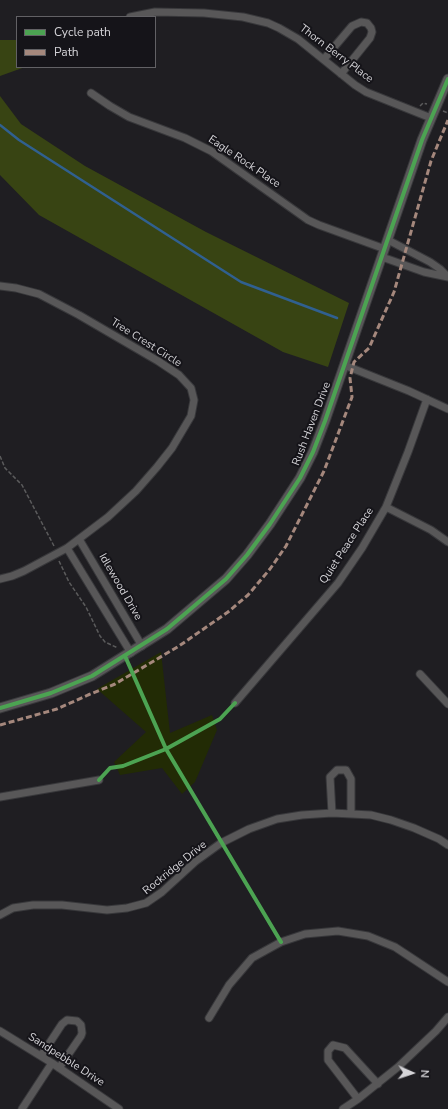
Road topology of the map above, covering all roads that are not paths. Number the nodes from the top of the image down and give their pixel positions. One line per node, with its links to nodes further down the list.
1 (134, 16): 2 (street, Thorn Berry Place)
2 (324, 59): 3 (street, Thorn Berry Place); 3 (street)
3 (341, 74): 6 (street, Thorn Berry Place)
4 (448, 79): 6 (street, Rush Haven Drive)
5 (91, 93): 7 (street, Eagle Rock Place)
6 (431, 118): 7 (street, Rush Haven Drive)
7 (385, 249): 8 (street); 8 (street); 10 (street, Rush Haven Drive)
8 (447, 277)
9 (0, 286): 14 (street, Tree Crest Circle)
10 (344, 365): 11 (street); 18 (street, Rush Haven Drive)
11 (427, 399): 12 (street); 13 (street, Quiet Peace Place)
12 (448, 409)
13 (386, 507): 15 (street); 21 (street, Quiet Peace Place)
14 (79, 539): 16 (street, Tree Crest Circle); 18 (street, Idlewood Drive)
15 (448, 542)
16 (67, 548): 17 (street, Tree Crest Circle); 19 (street)
17 (0, 579)
18 (142, 646): 19 (street, Rush Haven Drive)
19 (128, 654): 23 (street, Rush Haven Drive)
20 (420, 674): 22 (street)
21 (235, 702)
22 (448, 704)
23 (0, 708)
24 (99, 780): 25 (street)
25 (0, 797)
26 (332, 813): 27 (street, Rockridge Drive); 27 (street); 29 (street, Rockridge Drive)
27 (351, 813): 28 (street, Rockridge Drive)
28 (448, 845)
29 (0, 915)
30 (448, 982): 32 (street)
31 (448, 1016): 37 (street)
32 (209, 1018)
33 (0, 1031): 34 (street, Sandpebble Drive)
34 (41, 1056): 35 (street, Sandpebble Drive); 36 (street)
35 (52, 1062): 36 (street, Sandpebble Drive); 39 (street)
36 (59, 1068): 40 (street, Sandpebble Drive)
37 (378, 1084): 38 (street); 38 (street)
38 (358, 1099): 41 (street)
39 (22, 1109)
40 (119, 1109)
41 (343, 1109)

